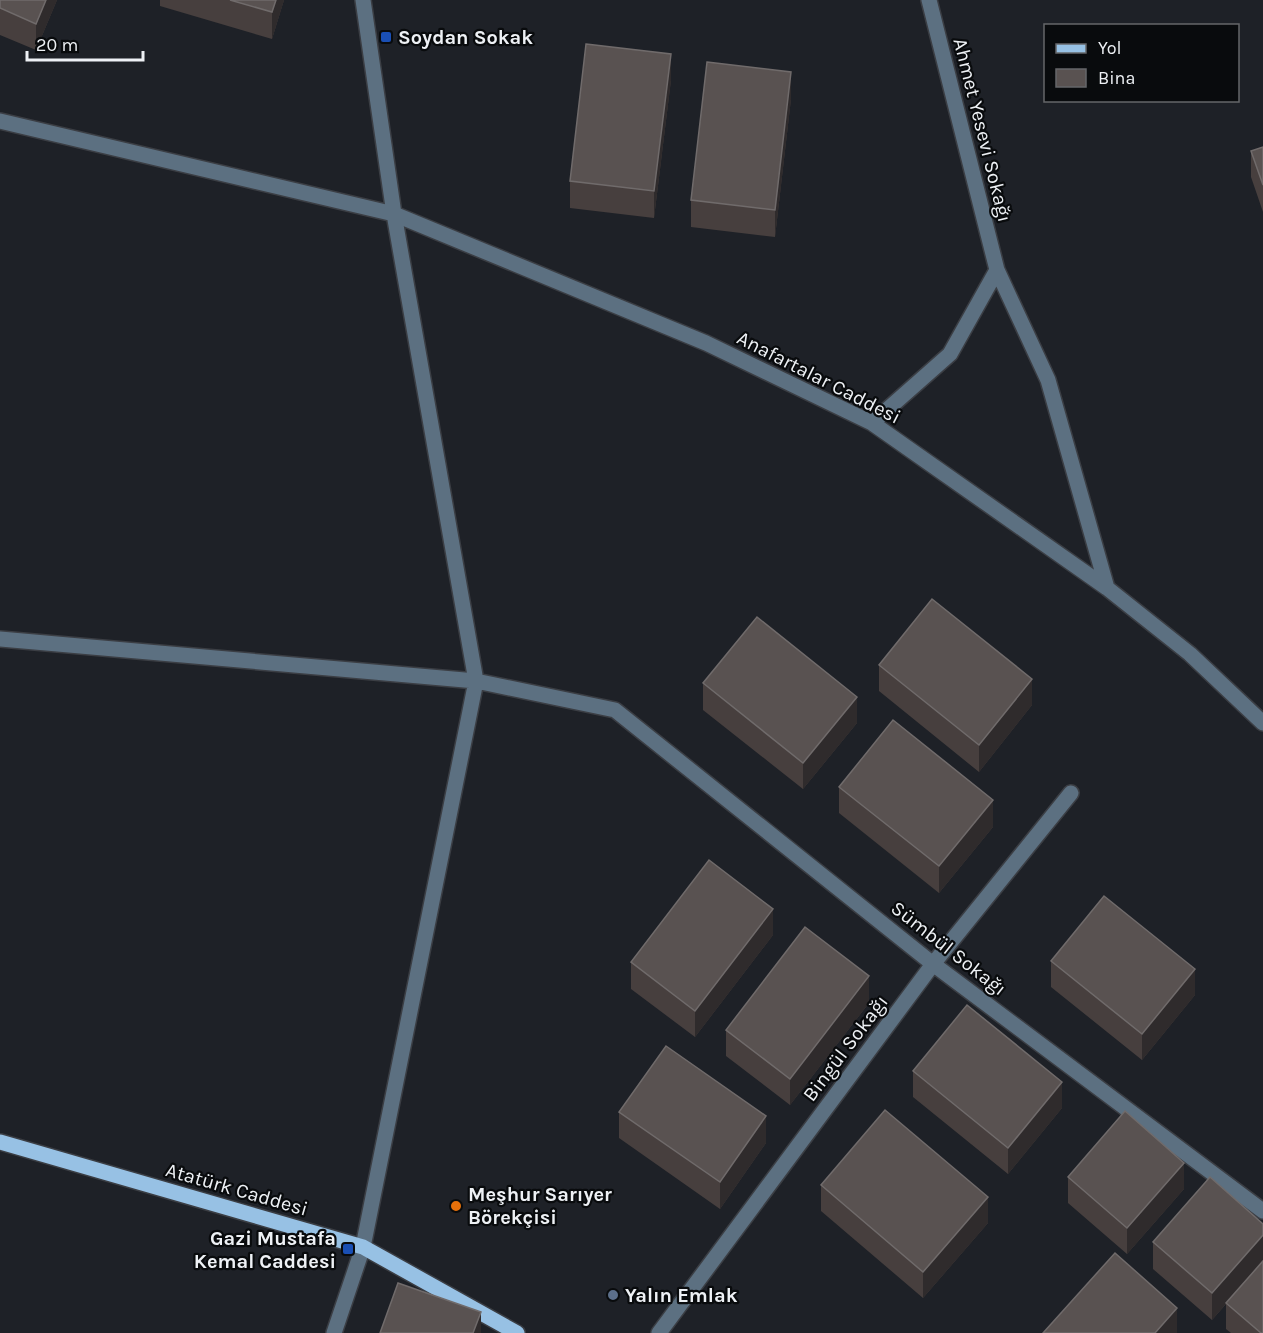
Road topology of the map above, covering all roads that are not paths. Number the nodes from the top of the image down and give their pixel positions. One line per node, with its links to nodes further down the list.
1 (363, 0): 4 (street)
2 (929, 0): 5 (street, Ahmet Yesevi Sokağı)
3 (0, 121): 4 (street, Anafartalar Caddesi)
4 (394, 214): 6 (street, Anafartalar Caddesi); 9 (street)
5 (996, 270): 6 (street); 7 (street, Ahmet Yesevi Sokağı)
6 (872, 423): 7 (street, Anafartalar Caddesi)
7 (1107, 588): 10 (street, Anafartalar Caddesi)
8 (0, 639): 9 (street)
9 (476, 681): 12 (street, Sümbül Sokağı); 15 (street)
10 (1263, 723)
11 (1071, 793): 12 (street, Bingül Sokağı)
12 (933, 964): 14 (street, Sümbül Sokağı); 18 (street, Bingül Sokağı)
13 (0, 1142): 15 (main road, Atatürk Caddesi)
14 (1263, 1211)
15 (363, 1247): 16 (street); 17 (main road, Atatürk Caddesi)
16 (334, 1333)
17 (517, 1333)
18 (659, 1333)

